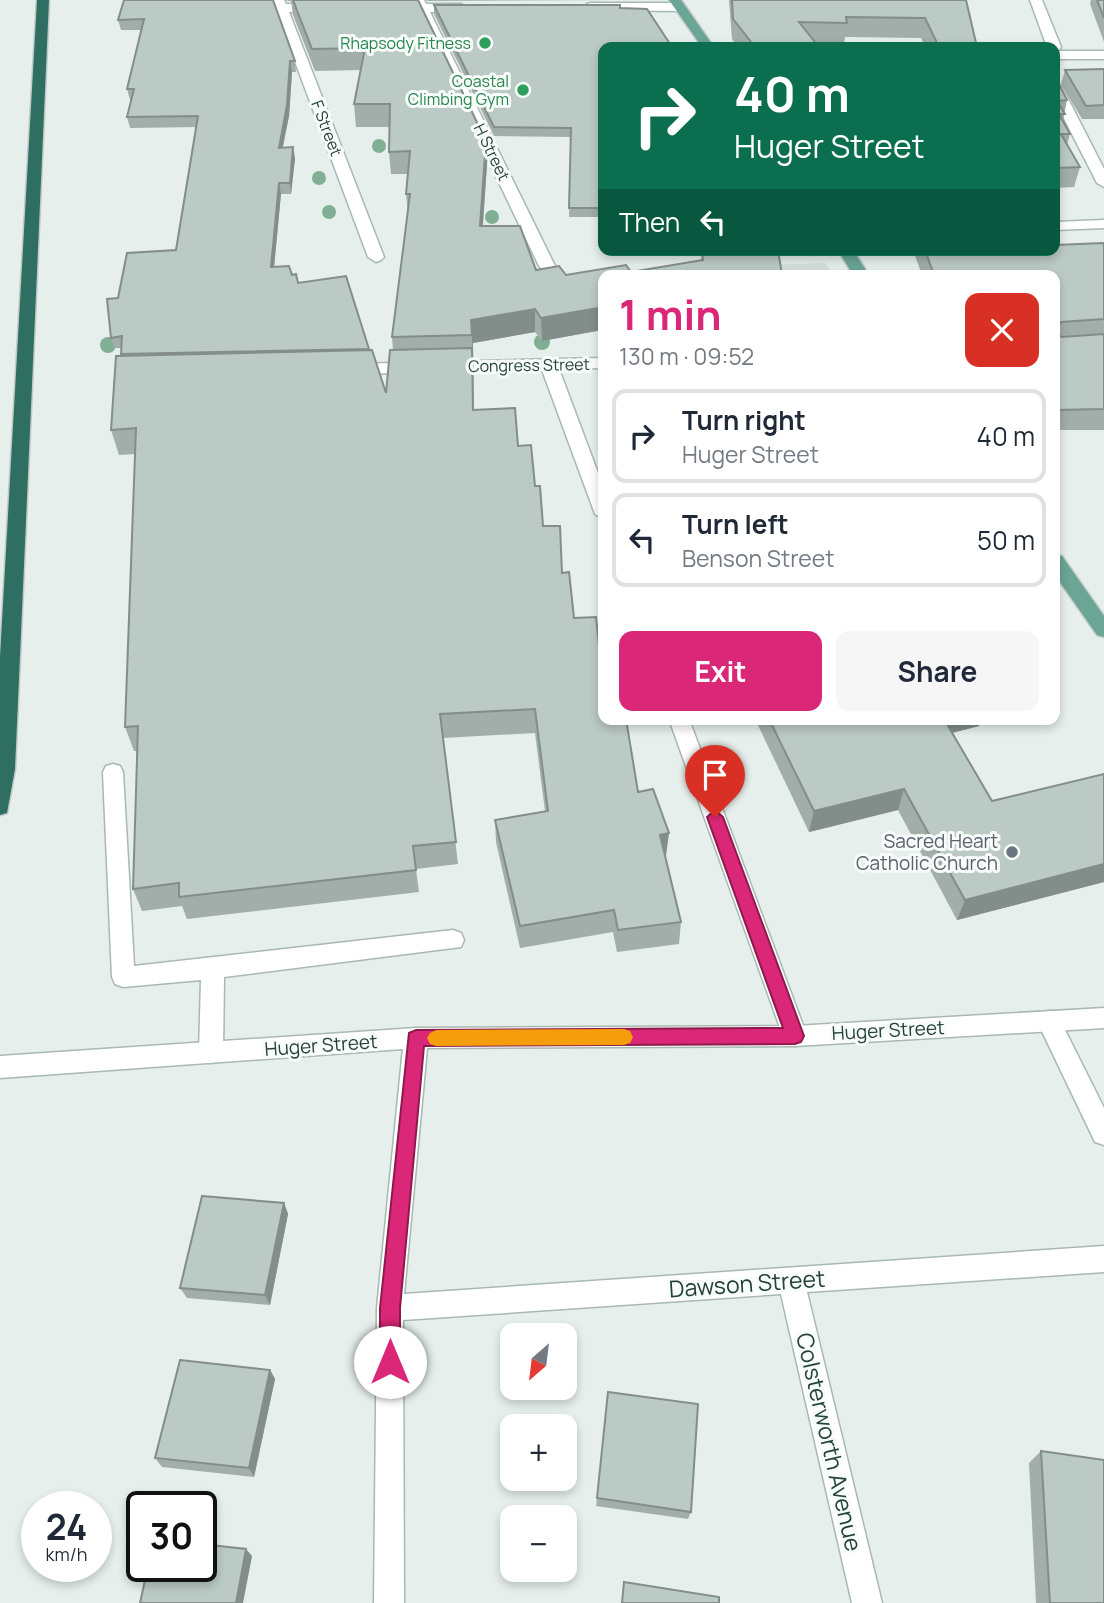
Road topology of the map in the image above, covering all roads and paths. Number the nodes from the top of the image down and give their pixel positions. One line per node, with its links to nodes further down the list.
1 (43, 0): 28 (highway)
2 (1036, 0): 11 (street)
3 (279, 4): 7 (street); 18 (street, F Street)
4 (420, 4): 8 (street); 9 (street); 19 (street, H Street)
5 (678, 4): 6 (street); 10 (main road)
6 (575, 7)
7 (340, 8)
8 (381, 8)
9 (478, 8)
10 (705, 42)
11 (1051, 42)
12 (1060, 52): 13 (street)
13 (1104, 55)
14 (1060, 97): 15 (street)
15 (1104, 183)
16 (1104, 224): 17 (street)
17 (1060, 226)
18 (376, 257)
19 (547, 266)
20 (598, 363): 21 (street, Congress Street)
21 (549, 365): 22 (street, Congress Street); 23 (street)
22 (335, 369)
23 (598, 498)
24 (1060, 568): 25 (main road)
25 (1104, 630)
26 (681, 725): 33 (street)
27 (113, 772): 30 (street)
28 (0, 807)
29 (453, 940): 30 (street)
30 (214, 969): 35 (street)
31 (1104, 1018): 32 (street, Huger Street)
32 (1049, 1021): 33 (street, Huger Street); 37 (street)
33 (795, 1036): 34 (street, Huger Street)
34 (416, 1038): 35 (street, Huger Street); 40 (street)
35 (211, 1052): 36 (street, Huger Street)
36 (0, 1067)
37 (1104, 1134)
38 (1104, 1259): 39 (street, Dawson Street)
39 (791, 1280): 40 (street, Dawson Street); 42 (street, Colsterworth Avenue)
40 (390, 1308): 41 (street)
41 (389, 1603)
42 (867, 1603)

